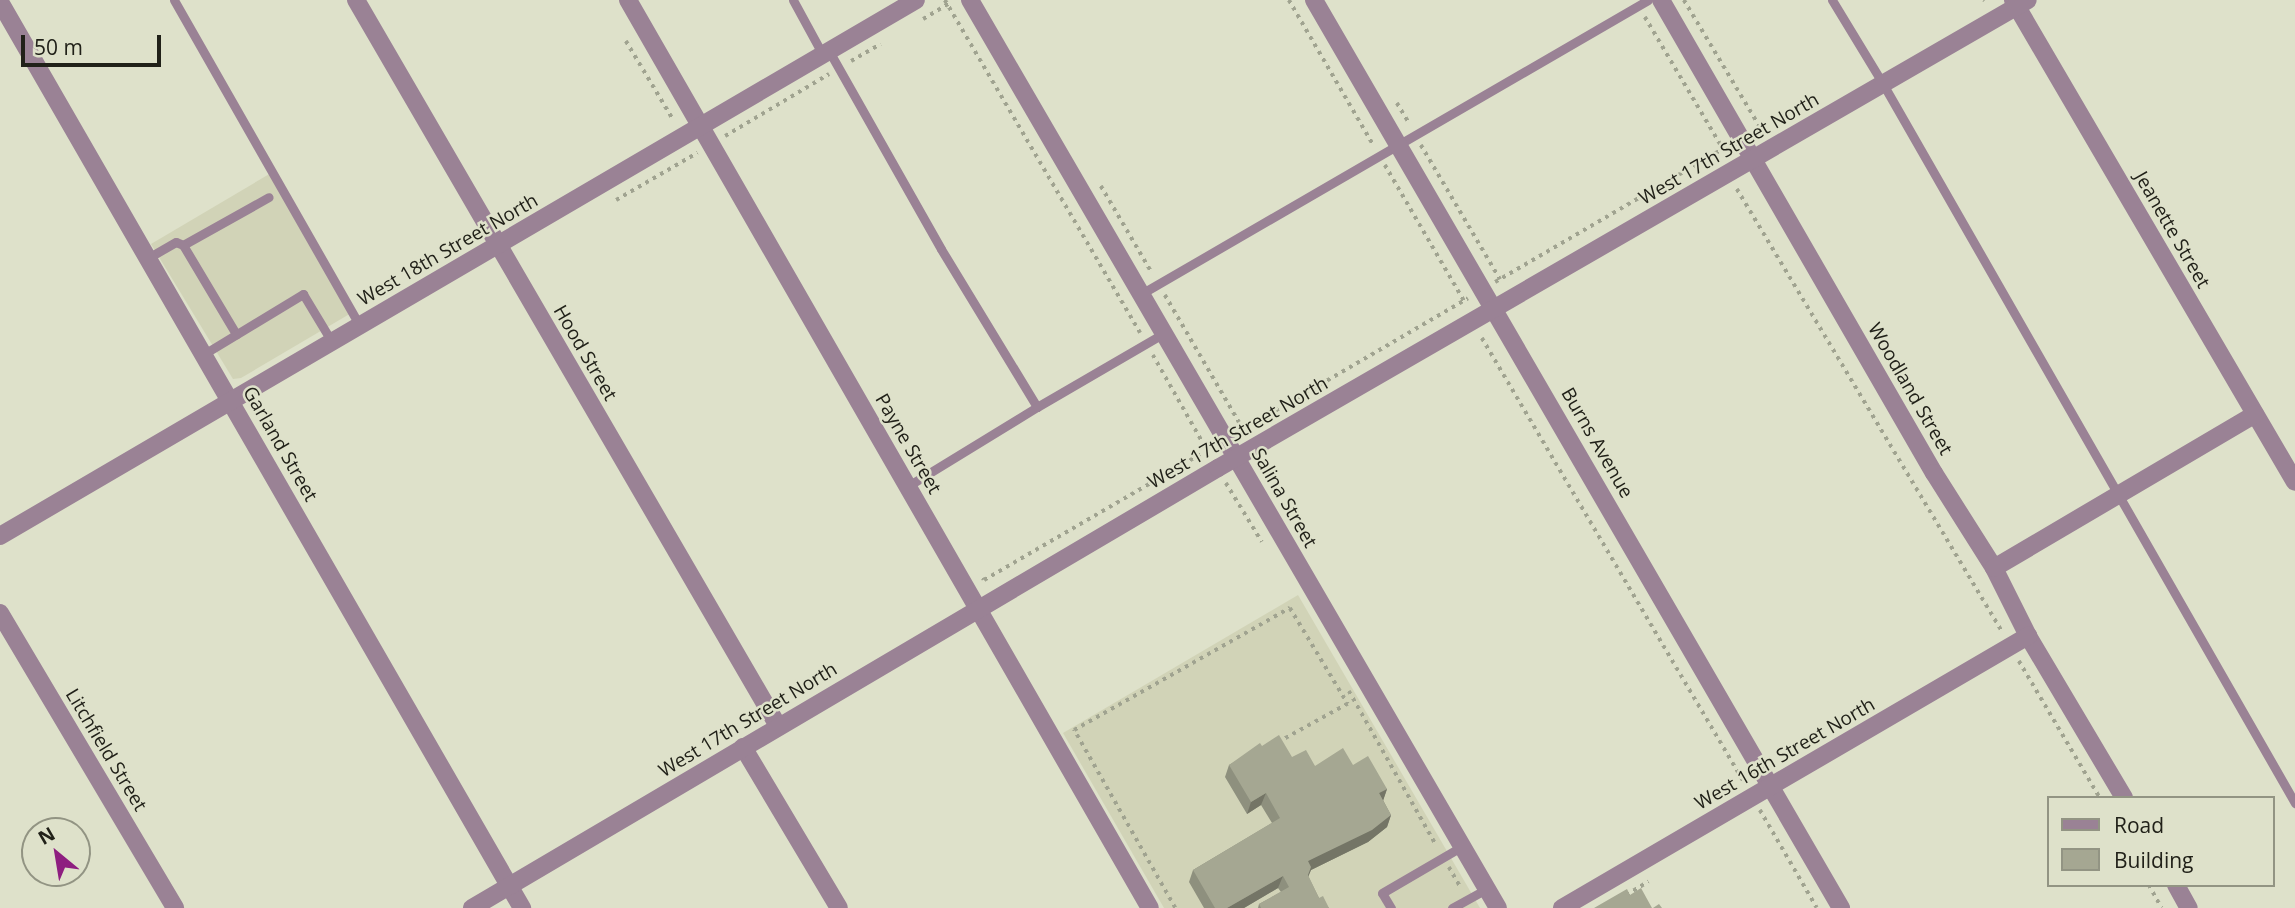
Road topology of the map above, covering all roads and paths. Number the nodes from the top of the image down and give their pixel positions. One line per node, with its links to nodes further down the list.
1 (174, 0): 34 (lane)
2 (356, 0): 30 (street, Hood Street)
3 (628, 0): 21 (street, Payne Street)
4 (793, 0): 18 (lane)
5 (916, 0): 18 (street, West 18th Street North)
6 (955, 0): 16 (path)
7 (970, 0): 32 (street, Salina Street)
8 (1314, 0): 24 (street, Burns Avenue)
9 (1648, 0): 15 (lane)
10 (1661, 0): 25 (street, Woodland Street)
11 (1684, 0): 22 (path)
12 (1832, 0): 20 (lane)
13 (0, 2): 31 (street, Garland Street)
14 (2019, 2): 20 (street, West 17th Street North); 42 (street, Jeanette Street)
15 (1639, 5): 24 (lane); 26 (path)
16 (915, 23)
17 (882, 43): 19 (path)
18 (826, 53): 19 (lane); 21 (street, West 18th Street North)
19 (839, 68): 23 (path); 41 (lane)
20 (1883, 84): 25 (street, West 17th Street North); 48 (lane)
21 (701, 126): 23 (street, Payne Street); 30 (street, West 18th Street North)
22 (1764, 134)
23 (711, 144): 28 (path); 47 (street, Payne Street)
24 (1398, 145): 32 (lane); 33 (street, Burns Avenue)
25 (1754, 160): 26 (street, West 17th Street North); 50 (street, Woodland Street)
26 (1731, 173): 33 (street, West 17th Street North); 54 (path)
27 (269, 197): 29 (lane)
28 (616, 200)
29 (183, 245): 31 (lane); 36 (lane)
30 (498, 245): 34 (street, West 18th Street North); 55 (street, Hood Street)
31 (148, 258): 39 (street, Garland Street)
32 (1141, 293): 35 (street, Salina Street)
33 (1494, 308): 43 (street, West 17th Street North); 58 (street, Burns Avenue)
34 (360, 326): 37 (street, West 18th Street North)
35 (1164, 333): 41 (lane); 43 (street, Salina Street)
36 (236, 334): 37 (lane); 39 (lane)
37 (332, 342): 40 (street, West 18th Street North)
38 (1472, 344): 61 (path)
39 (204, 354): 40 (street, Garland Street)
40 (231, 401): 49 (street, West 18th Street North); 65 (street, Garland Street)
41 (1037, 407): 47 (lane)
42 (2255, 414): 45 (street, Jeanette Street); 48 (street)
43 (1237, 458): 44 (street, Salina Street); 51 (street, West 17th Street North)
44 (1246, 474): 46 (path); 63 (street, Salina Street)
45 (2295, 482)
46 (1227, 485)
47 (908, 486): 51 (street, Payne Street)
48 (2118, 495): 50 (street); 62 (lane)
49 (0, 536)
50 (1994, 568): 53 (street, Woodland Street)
51 (978, 609): 55 (street, West 17th Street North); 74 (street, Payne Street)
52 (0, 614): 70 (street, Litchfield Street)
53 (2028, 636): 54 (street, West 16th Street North); 60 (street, Woodland Street)
54 (2011, 646): 58 (street, West 16th Street North); 59 (path)
55 (778, 726): 57 (street, West 17th Street North)
56 (1279, 742): 75 (path)
57 (743, 747): 65 (street, West 17th Street North); 73 (street)
58 (1772, 785): 61 (street, West 16th Street North); 81 (street, Burns Avenue)
59 (2098, 796)
60 (2123, 796)
61 (1753, 797): 79 (street, West 16th Street North); 80 (path)
62 (2295, 803)
63 (1461, 847): 68 (street, Salina Street); 76 (lane)
64 (1648, 882): 69 (path)
65 (509, 886): 71 (street, West 17th Street North); 72 (street, Garland Street)
66 (2150, 887): 82 (path)
67 (2177, 887): 83 (street)
68 (1486, 889): 77 (lane); 78 (street, Salina Street)
69 (1625, 895)
70 (175, 908)
71 (472, 908)
72 (522, 908)
73 (839, 908)
74 (1150, 908)
75 (1175, 908)
76 (1391, 908)
77 (1452, 908)
78 (1498, 908)
79 (1562, 908)
80 (1817, 908)
81 (1841, 908)
82 (2162, 908)
83 (2189, 908)

